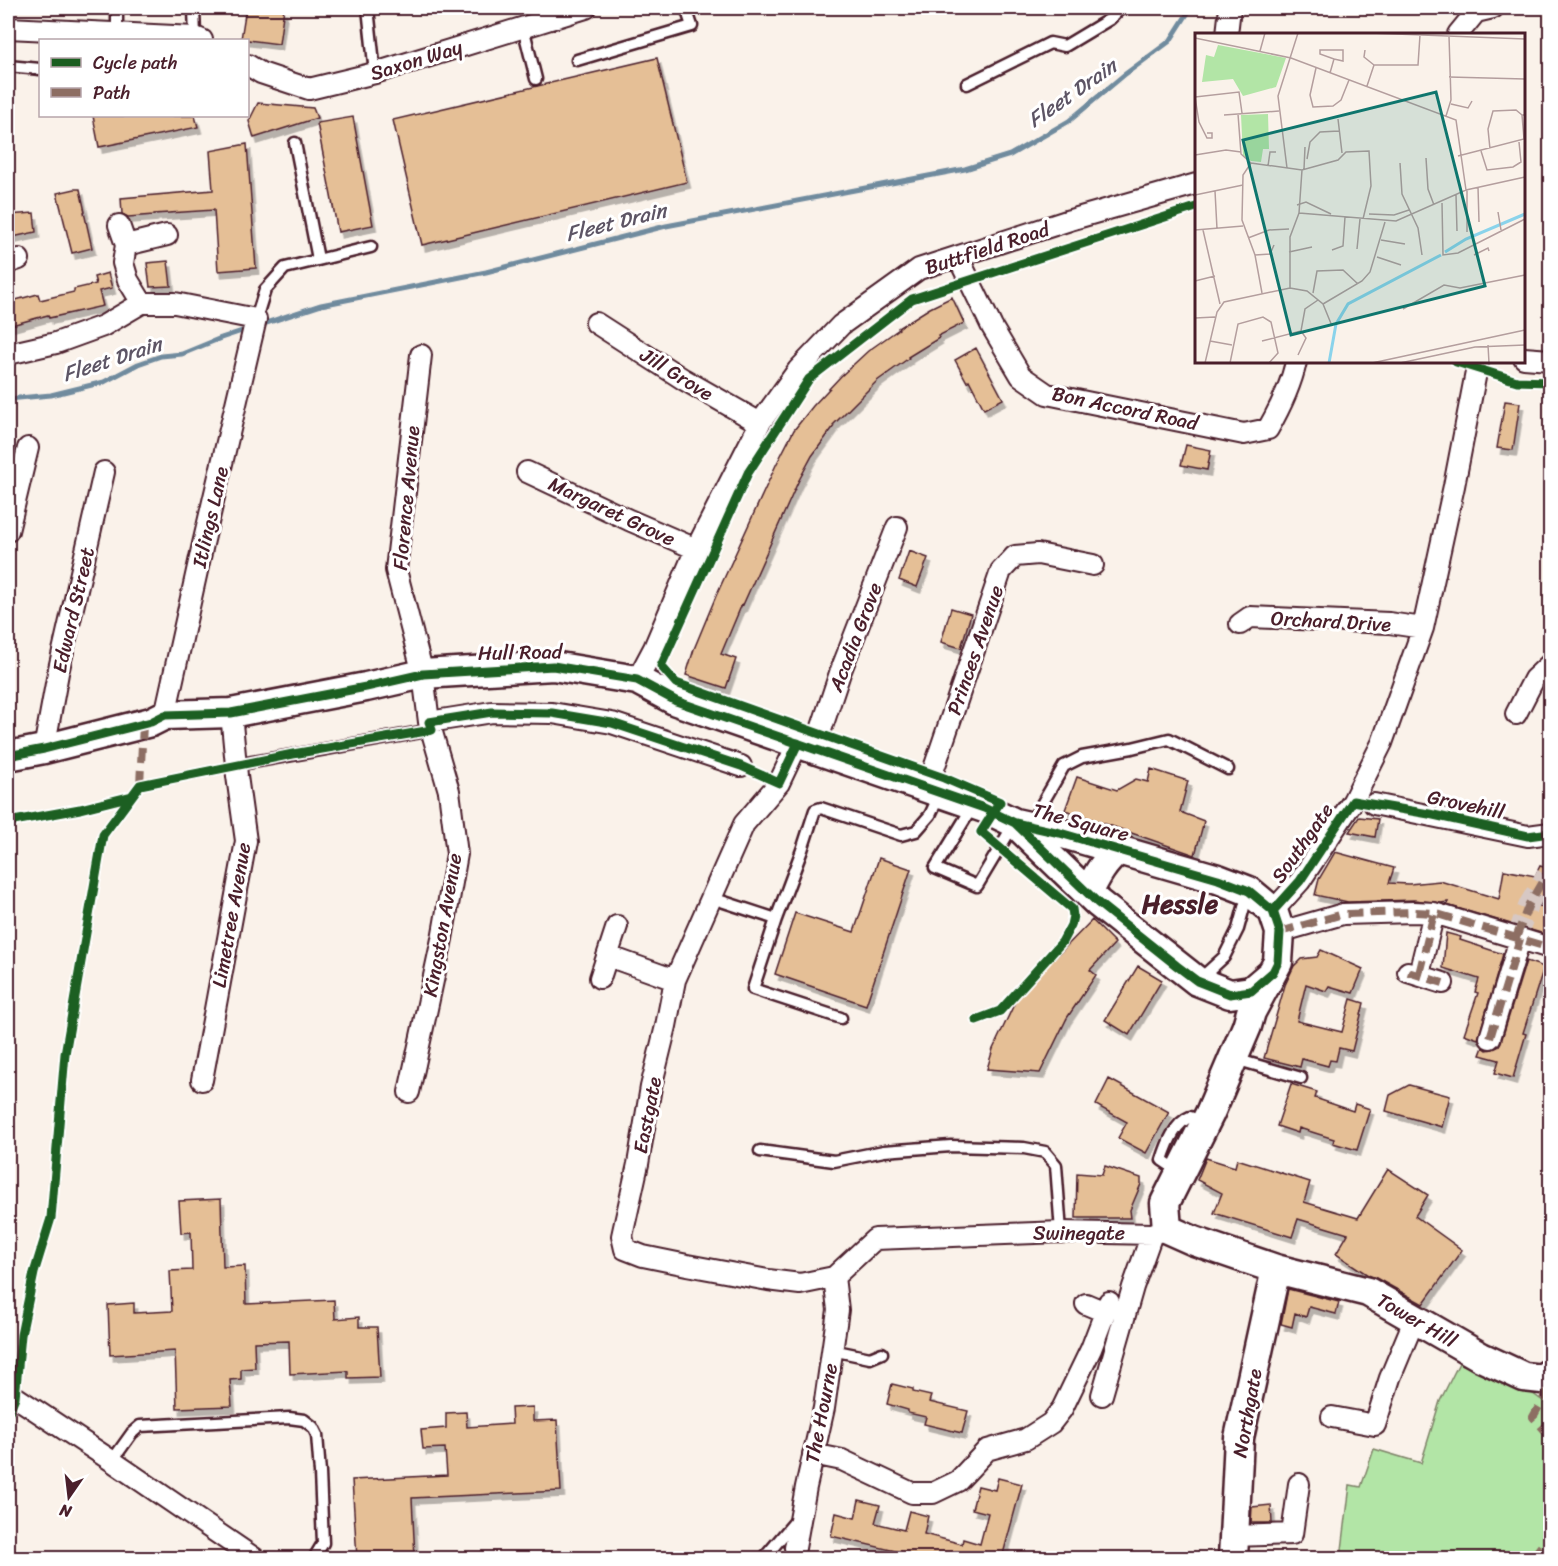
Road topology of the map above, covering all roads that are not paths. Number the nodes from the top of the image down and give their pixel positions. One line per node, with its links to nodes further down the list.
1 (117, 8): 13 (lane)
2 (194, 8): 14 (lane)
3 (368, 8): 19 (lane)
4 (580, 8): 9 (street, Saxon Way)
5 (686, 8): 15 (lane)
6 (1121, 8): 21 (lane)
7 (1230, 8): 11 (street)
8 (1481, 9): 12 (street)
9 (523, 27): 19 (street, Saxon Way); 20 (lane)
10 (8, 28): 13 (street)
11 (1227, 33)
12 (1459, 33)
13 (117, 34): 14 (street)
14 (198, 39)
15 (578, 60)
16 (8, 66): 18 (lane)
17 (249, 67): 19 (street, Saxon Way)
18 (39, 69)
19 (375, 73)
20 (536, 79)
21 (967, 84)
22 (295, 143): 29 (lane)
23 (1195, 185): 28 (street, Buttfield Road)
24 (119, 225): 26 (street)
25 (167, 235): 26 (street)
26 (126, 244): 30 (street)
27 (371, 247): 29 (lane)
28 (958, 257): 38 (street, Bon Accord Road); 39 (street, Buttfield Road)
29 (318, 259): 31 (lane)
30 (142, 303): 31 (street); 33 (street)
31 (256, 319): 55 (street, Itlings Lane)
32 (596, 323): 39 (street, Jill Grove)
33 (8, 354)
34 (421, 355): 51 (street, Florence Avenue)
35 (1525, 358): 36 (street)
36 (1551, 360)
37 (1478, 363): 49 (street, Southgate)
38 (1295, 367)
39 (760, 423): 46 (street, Buttfield Road)
40 (28, 448): 43 (street)
41 (104, 472): 58 (street, Edward Street)
42 (527, 472): 46 (street, Margaret Grove)
43 (13, 489): 45 (street)
44 (897, 527): 57 (street, Acadia Grove)
45 (8, 531)
46 (696, 549): 52 (street, Buttfield Road)
47 (1094, 565): 63 (street, Princes Avenue)
48 (1240, 624): 49 (street, Orchard Drive)
49 (1423, 628): 74 (street, Southgate)
50 (1551, 664): 54 (street)
51 (423, 674): 52 (street, Hull Road); 53 (street, Hull Road); 56 (street, Kingston Avenue)
52 (637, 680): 57 (street, Hull Road)
53 (231, 713): 55 (street, Hull Road); 60 (street, Limetree Avenue)
54 (1516, 714)
55 (165, 715): 58 (street, Hull Road)
56 (430, 726): 60 (lane); 61 (street); 89 (street, Kingston Avenue)
57 (806, 746): 63 (street, Hull Road); 71 (street, Eastgate)
58 (44, 749): 59 (street, Hull Road)
59 (8, 756)
60 (236, 765): 88 (street, Limetree Avenue)
61 (741, 766)
62 (1228, 769): 66 (lane)
63 (934, 791): 65 (street, Hull Road); 73 (lane)
64 (1374, 804): 67 (street, Grovehill)
65 (974, 805): 66 (street, Hull Road); 66 (lane)
66 (1022, 825): 68 (street, The Square); 70 (street, The Square)
67 (1551, 833)
68 (1119, 850): 69 (street, The Square); 70 (street, The Square)
69 (1248, 891): 74 (street, The Square); 81 (lane)
70 (1088, 893): 81 (street, The Square)
71 (712, 898): 73 (lane); 80 (street, Eastgate)
72 (1434, 913): 74 (street); 76 (street); 82 (street)
73 (776, 919): 84 (lane)
74 (1276, 922): 83 (street)
75 (617, 926): 78 (street)
76 (1520, 939): 77 (street); 85 (street)
77 (1551, 948)
78 (608, 956): 79 (street); 80 (street)
79 (600, 978)
80 (675, 980): 94 (street, Eastgate)
81 (1197, 981): 83 (street, The Square)
82 (1443, 982)
83 (1240, 1003): 86 (street)
84 (841, 1018)
85 (1490, 1038)
86 (1233, 1059): 87 (lane); 91 (street)
87 (1301, 1078)
88 (202, 1080)
89 (409, 1092)
90 (760, 1151): 92 (lane)
91 (1159, 1231): 92 (street, Swinegate); 93 (street, Swinegate); 101 (street)
92 (1061, 1232): 94 (street, Swinegate)
93 (1276, 1269): 96 (street, Tower Hill); 107 (street, Northgate)
94 (834, 1278): 97 (street, The Hourne)
95 (1086, 1304): 103 (street)
96 (1415, 1318): 99 (street, Tower Hill); 102 (street)
97 (832, 1350): 98 (lane); 103 (street, The Hourne)
98 (882, 1353)
99 (1548, 1379)
100 (8, 1392): 104 (street)
101 (1102, 1395)
102 (1332, 1417)
103 (813, 1454): 106 (street, The Hourne)
104 (112, 1461): 109 (street); 110 (lane)
105 (1299, 1484): 107 (street)
106 (802, 1513): 108 (street, The Hourne); 111 (lane)
107 (1233, 1547)
108 (795, 1548)
109 (254, 1558)
110 (314, 1558)
111 (764, 1558)

